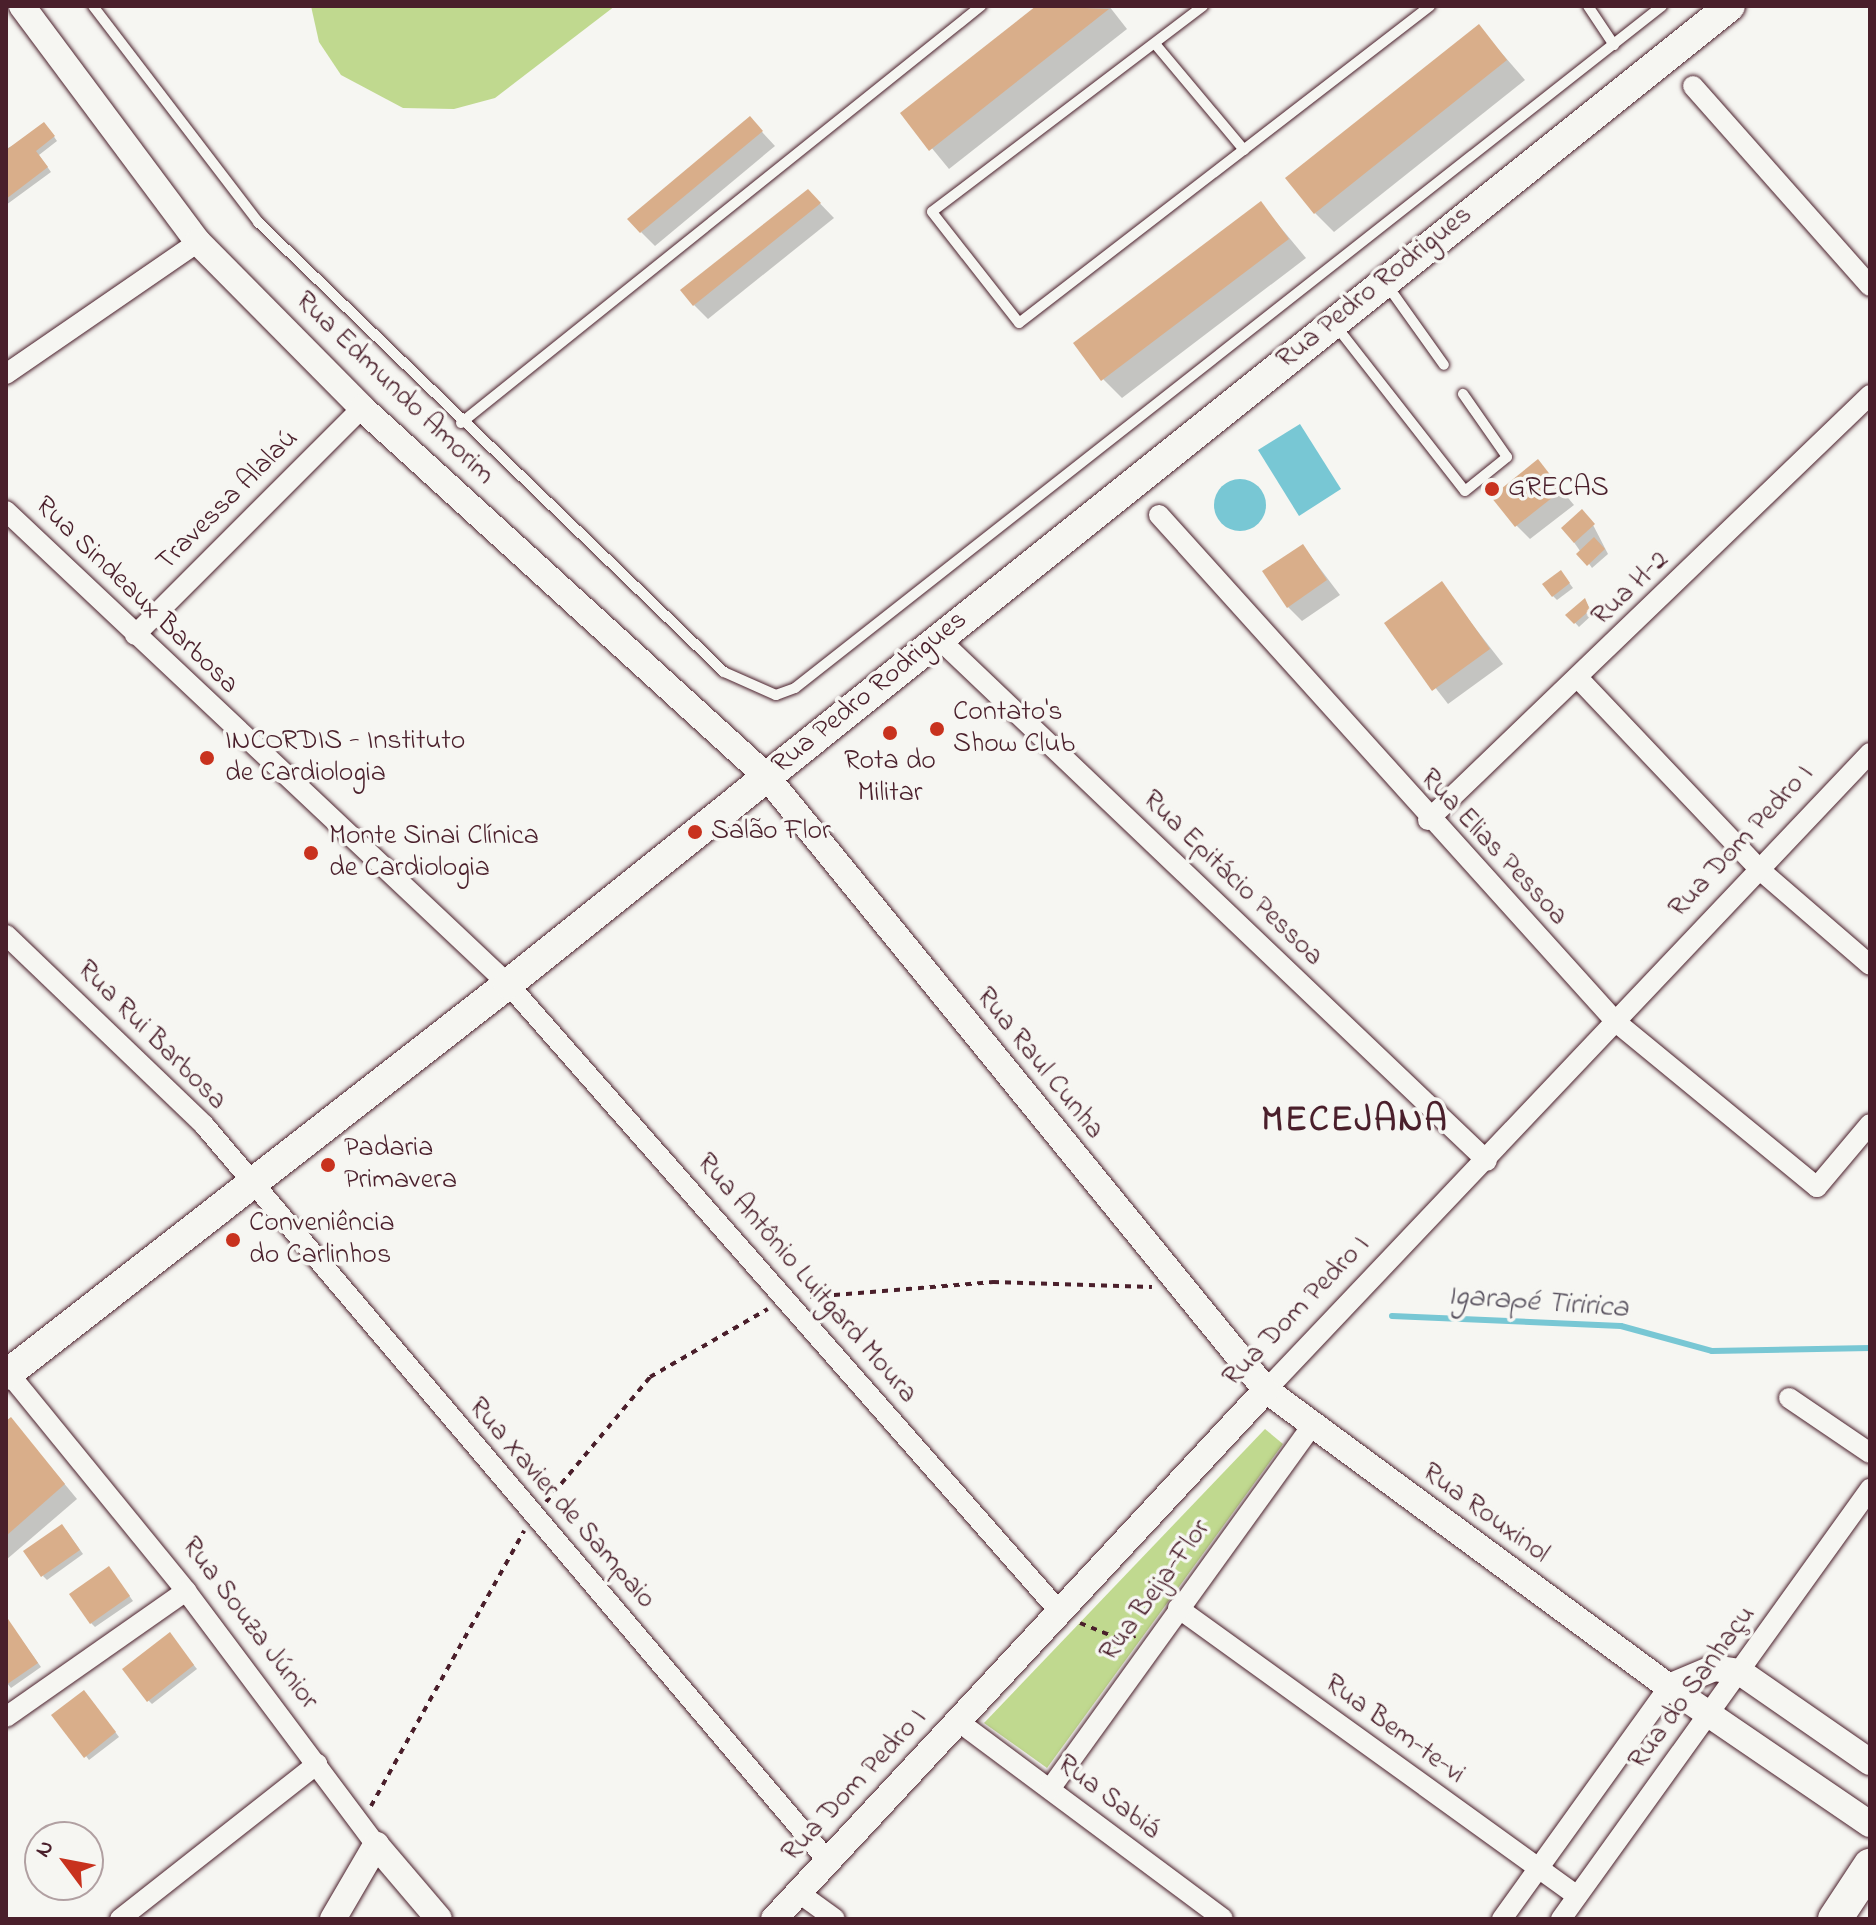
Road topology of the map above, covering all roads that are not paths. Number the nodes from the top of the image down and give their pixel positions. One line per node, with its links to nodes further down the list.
1 (22, 6): 13 (street, Rua Edmundo Amorim)
2 (93, 6): 22 (lane)
3 (981, 6): 22 (lane)
4 (1203, 6): 9 (lane)
5 (1430, 6): 12 (lane)
6 (1588, 6): 10 (lane)
7 (1662, 6): 10 (lane)
8 (1730, 6): 14 (main road, Rua Pedro Rodrigues)
9 (1156, 45): 12 (lane); 12 (lane)
10 (1614, 45): 22 (lane)
11 (1693, 86): 15 (street)
12 (1244, 150)
13 (198, 242): 18 (street); 21 (street, Rua Edmundo Amorim)
14 (1384, 280): 16 (main road, Rua Pedro Rodrigues); 17 (lane)
15 (1870, 286)
16 (1332, 322): 19 (lane); 26 (main road, Rua Pedro Rodrigues)
17 (1444, 365)
18 (6, 374)
19 (1463, 394)
20 (1870, 395): 27 (street, Rua H-2)
21 (362, 408): 25 (street, Travessa Alalaú); 29 (street, Rua Edmundo Amorim)
22 (461, 423)
23 (6, 511): 25 (street, Rua Sindeaux Barbosa)
24 (1159, 515): 30 (street, Rua Elias Pessoa)
25 (135, 635): 34 (street, Rua Sindeaux Barbosa)
26 (938, 638): 29 (main road, Rua Pedro Rodrigues); 37 (street, Rua Epitácio Pessoa)
27 (1579, 679): 30 (street, Rua H-2); 31 (street)
28 (1870, 753): 31 (street, Rua Dom Pedro I)
29 (766, 776): 34 (main road, Rua Pedro Rodrigues); 40 (street, Rua Raul Cunha)
30 (1428, 820): 35 (street, Rua Elias Pessoa)
31 (1760, 870): 33 (street); 35 (street, Rua Dom Pedro I)
32 (6, 935): 38 (street, Rua Rui Barbosa)
33 (1870, 965)
34 (508, 984): 38 (main road, Rua Pedro Rodrigues); 47 (street, Rua Antônio Luitgard Moura)
35 (1616, 1022): 36 (street, Rua Elias Pessoa); 37 (street, Rua Dom Pedro I)
36 (1870, 1124)
37 (1487, 1161): 40 (street, Rua Dom Pedro I)
38 (250, 1184): 39 (main road, Rua Pedro Rodrigues); 58 (street, Rua Xavier de Sampaio)
39 (7, 1373): 45 (street, Rua Souza Júnior)
40 (1266, 1390): 42 (street, Rua Rouxinol); 47 (street, Rua Dom Pedro I)
41 (1789, 1398): 43 (street)
42 (1310, 1428): 46 (street, Rua Beija-Flor); 49 (street, Rua Rouxinol)
43 (1870, 1453)
44 (1870, 1489): 48 (street, Rua do Sanhaçu)
45 (186, 1591): 51 (street); 54 (street, Rua Souza Júnior)
46 (1178, 1608): 55 (street, Rua Beija-Flor); 60 (street, Rua Bem-te-vi)
47 (1060, 1612): 52 (street, Rua Dom Pedro I)
48 (1740, 1672): 49 (street); 50 (street, Rua do Sanhaçu); 53 (street)
49 (1669, 1687): 50 (street, Rua Rouxinol); 60 (street, Rua do Sanhaçu)
50 (1710, 1714): 56 (street, Rua Rouxinol); 62 (street, Rua do Sanhaçu)
51 (6, 1717)
52 (959, 1722): 55 (street, Rua Sabiá); 58 (street, Rua Dom Pedro I)
53 (1870, 1762)
54 (317, 1764): 57 (street, Rua Souza Júnior); 63 (street)
55 (1050, 1789): 68 (street, Rua Sabiá)
56 (1870, 1824)
57 (367, 1836): 64 (street); 65 (street, Rua Souza Júnior)
58 (828, 1861): 61 (street, Rua Dom Pedro I)
59 (1870, 1866): 71 (main road)
60 (1539, 1869): 62 (street, Rua Bem-te-vi); 69 (street, Rua do Sanhaçu)
61 (799, 1893): 66 (street, Rua Dom Pedro I); 67 (street)
62 (1577, 1896): 70 (street, Rua do Sanhaçu)
63 (120, 1919)
64 (333, 1919)
65 (439, 1919)
66 (774, 1919)
67 (835, 1919)
68 (1223, 1919)
69 (1502, 1919)
70 (1561, 1919)
71 (1835, 1919)

